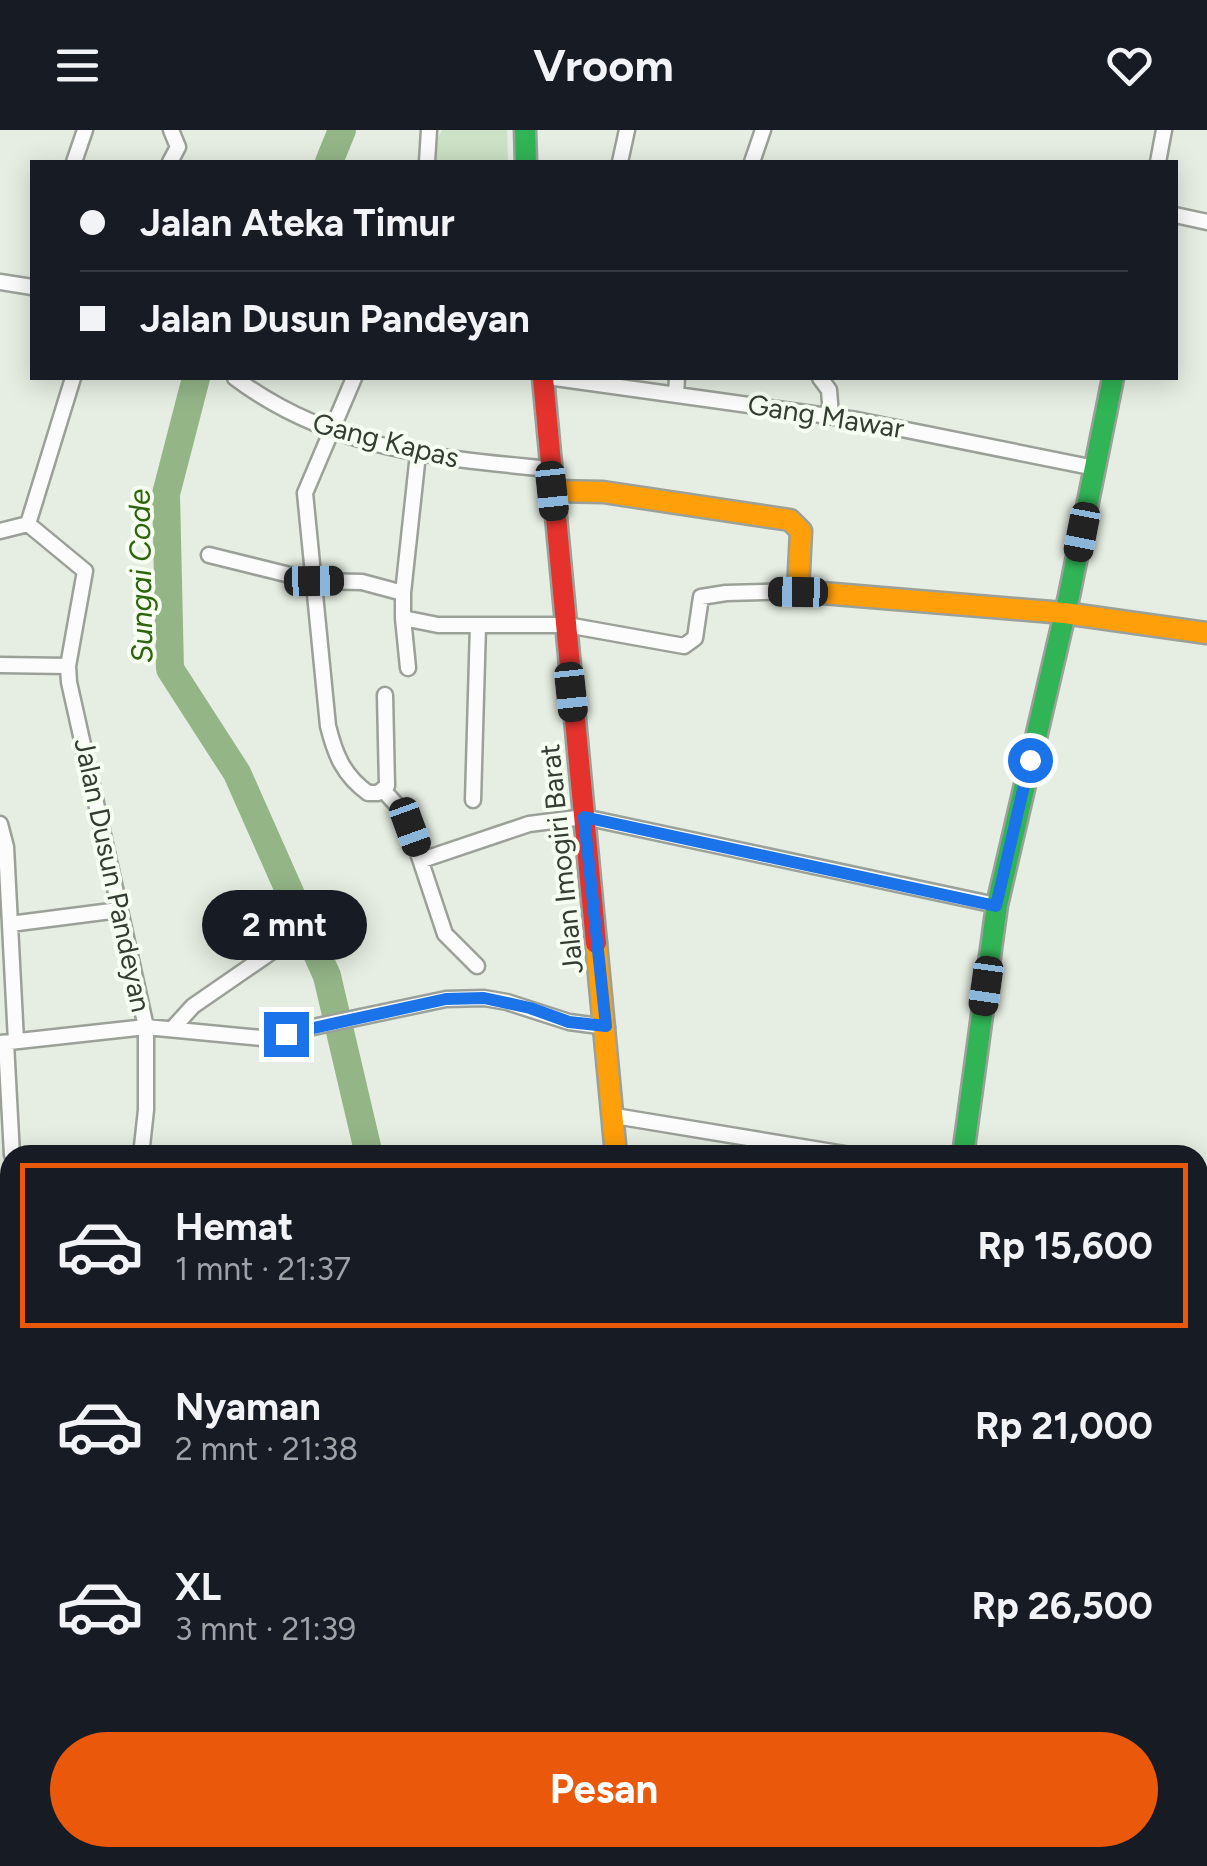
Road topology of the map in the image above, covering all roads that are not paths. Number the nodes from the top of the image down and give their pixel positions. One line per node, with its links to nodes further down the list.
1 (84, 130): 8 (street)
2 (171, 130): 9 (street)
3 (429, 130): 10 (street)
4 (526, 130): 11 (street)
5 (628, 130): 12 (street)
6 (764, 130): 13 (street)
7 (1164, 130): 14 (street)
8 (75, 160)
9 (171, 160)
10 (427, 160)
11 (526, 160)
12 (620, 160)
13 (753, 160)
14 (1158, 160)
15 (1178, 217): 16 (street)
16 (1207, 222)
17 (0, 282): 18 (street)
18 (30, 287)
19 (72, 380): 34 (street)
20 (238, 380): 29 (street, Gang Kapas)
21 (353, 380): 29 (street)
22 (543, 380): 32 (street, Jalan Imogiri Barat)
23 (592, 380): 27 (street, Gang Mawar)
24 (677, 380): 27 (street)
25 (822, 380): 28 (street)
26 (1113, 380): 31 (street)
27 (676, 394): 28 (street, Gang Mawar)
28 (831, 416): 31 (street, Gang Mawar)
29 (331, 429): 30 (street, Gang Kapas); 37 (street)
30 (418, 454): 32 (street, Gang Kapas); 39 (street)
31 (1095, 468): 40 (street)
32 (550, 469): 33 (street, Jalan Imogiri Barat)
33 (552, 491): 38 (street); 43 (street, Jalan Imogiri Barat)
34 (28, 524): 35 (street); 46 (street, Jalan Dusun Pandeyan)
35 (0, 532)
36 (209, 555): 37 (street)
37 (314, 581): 39 (street); 49 (street)
38 (798, 592): 40 (street); 43 (street)
39 (403, 594): 41 (street)
40 (1064, 614): 44 (street); 55 (street)
41 (403, 618): 42 (street); 47 (street)
42 (478, 625): 43 (street); 50 (street)
43 (567, 625): 51 (street, Jalan Imogiri Barat)
44 (1207, 633)
45 (0, 665): 46 (street)
46 (68, 666): 56 (street, Jalan Dusun Pandeyan)
47 (408, 668)
48 (385, 695): 49 (street)
49 (384, 791): 54 (street)
50 (473, 800)
51 (584, 817): 54 (street); 55 (street); 60 (street, Jalan Imogiri Barat)
52 (0, 824): 53 (street)
53 (3, 847): 57 (street)
54 (422, 860): 59 (street)
55 (994, 905): 69 (street)
56 (120, 910): 57 (street); 61 (street, Jalan Dusun Pandeyan)
57 (10, 924): 63 (street)
58 (277, 948): 62 (street)
59 (477, 966)
60 (606, 1026): 62 (street, Jalan Dusun Pandeyan); 64 (street, Jalan Imogiri Barat)
61 (146, 1027): 62 (street, Jalan Dusun Pandeyan); 63 (street); 66 (street)
62 (172, 1028)
63 (7, 1042): 65 (street)
64 (614, 1116): 67 (street, Jalan Imogiri Barat); 68 (street)
65 (12, 1145)
66 (142, 1145)
67 (615, 1145)
68 (789, 1145)
69 (964, 1145)

